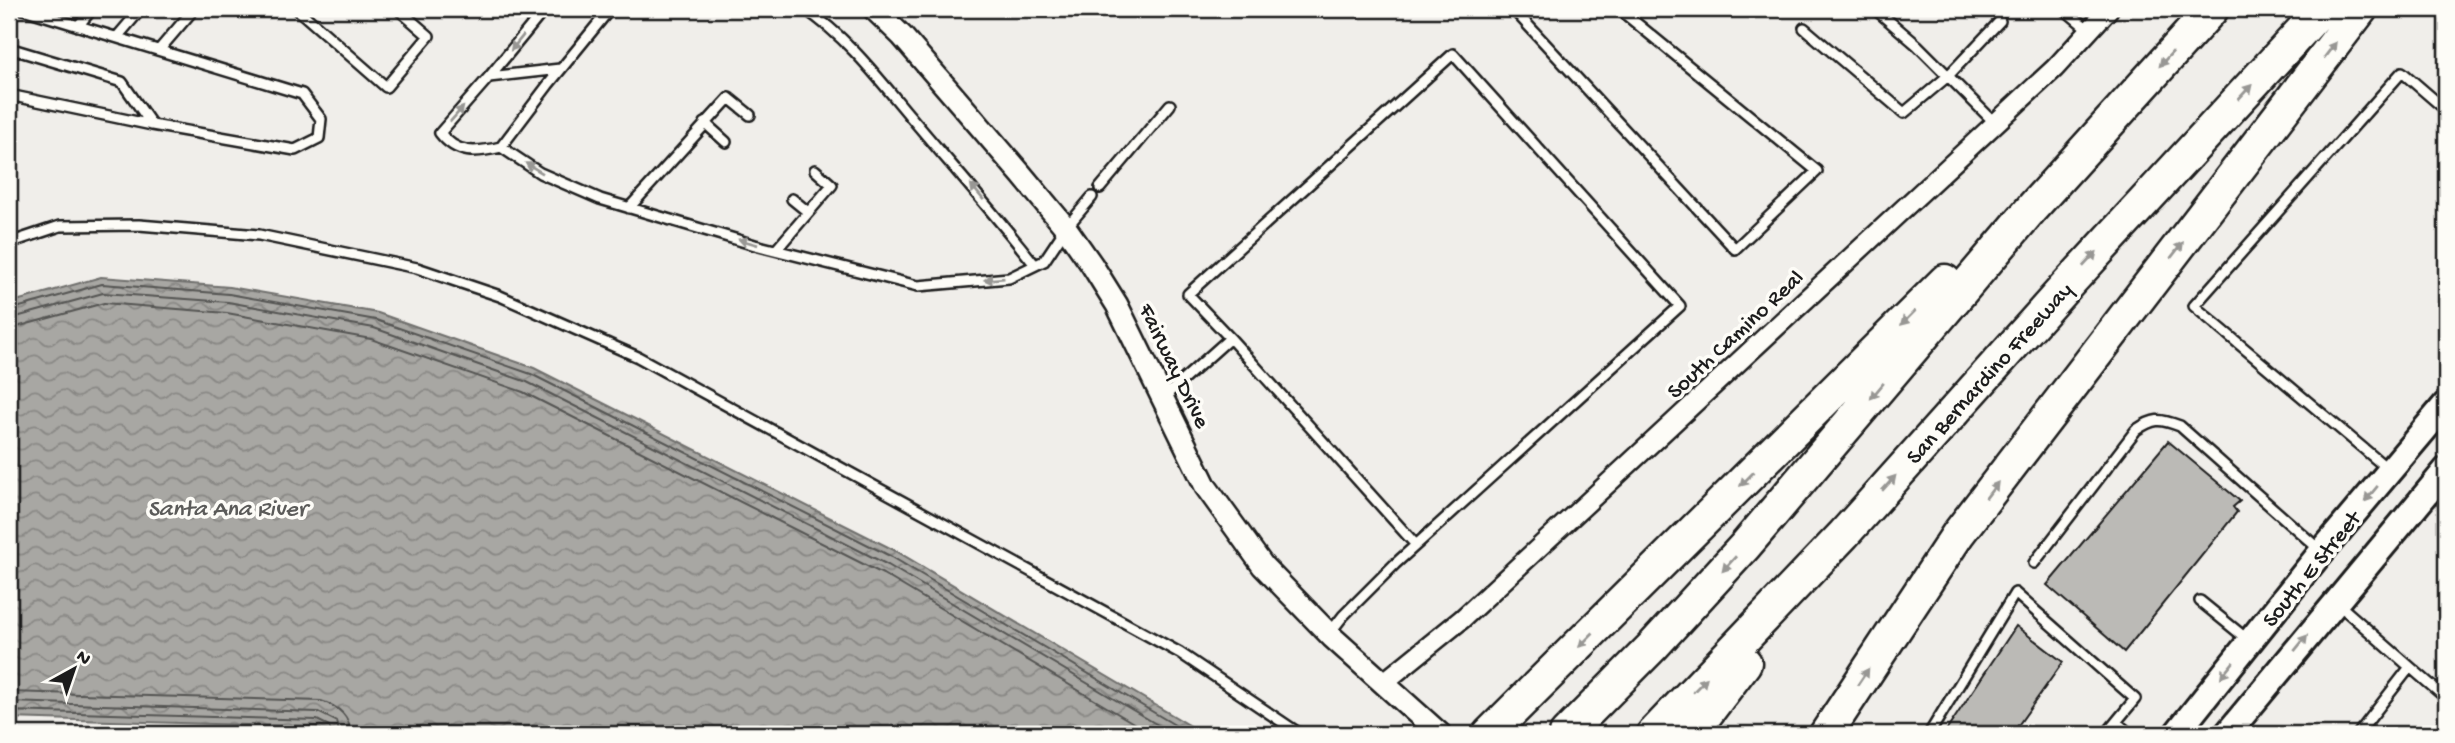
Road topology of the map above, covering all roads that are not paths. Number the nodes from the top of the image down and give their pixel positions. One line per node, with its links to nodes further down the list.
1 (23, 9): 19 (lane)
2 (92, 9): 21 (lane)
3 (141, 9): 24 (lane)
4 (194, 9): 26 (lane)
5 (297, 9): 6 (lane)
6 (398, 9)
7 (545, 9): 29 (lane, one-way to 29)
8 (610, 9): 27 (lane)
9 (805, 9): 49 (lane, one-way to 9)
10 (874, 9): 46 (street, Fairway Drive)
11 (1513, 9): 12 (lane)
12 (1619, 9)
13 (1875, 9): 28 (lane)
14 (2064, 9): 23 (lane)
15 (2109, 9): 23 (street, South Camino Real)
16 (2212, 9): 44 (highway, one-way to 44)
17 (2322, 9): 55 (highway, San Bernardino Freeway, one-way to 17)
18 (2361, 9): 73 (highway, one-way to 18)
19 (45, 12): 21 (lane)
20 (2000, 21): 28 (lane)
21 (78, 26): 24 (lane)
22 (1804, 28): 28 (lane)
23 (2089, 30): 35 (street, South Camino Real)
24 (117, 37): 26 (lane)
25 (9, 48): 36 (lane)
26 (159, 50): 36 (lane)
27 (560, 69): 29 (lane); 38 (lane)
28 (1948, 76): 35 (lane)
29 (489, 77): 38 (lane, one-way to 29)
30 (9, 95): 36 (lane)
31 (1170, 105): 40 (lane)
32 (2446, 110): 54 (lane)
33 (750, 115): 34 (lane)
34 (705, 123): 37 (lane); 43 (lane)
35 (1995, 123): 64 (street, South Camino Real)
36 (152, 125)
37 (726, 142)
38 (501, 147): 43 (lane, one-way to 38)
39 (815, 170): 45 (lane)
40 (1100, 188)
41 (1092, 197): 46 (lane)
42 (792, 199): 45 (lane)
43 (629, 208): 48 (lane, one-way to 43)
44 (2032, 208): 67 (highway, one-way to 67); 70 (highway, one-way to 70)
45 (808, 212): 48 (lane)
46 (1066, 228): 49 (lane); 51 (street, Fairway Drive)
47 (9, 243): 68 (lane)
48 (776, 250): 49 (lane, one-way to 48)
49 (1035, 265)
50 (1230, 338): 51 (lane); 56 (lane); 56 (lane)
51 (1162, 398): 61 (street, Fairway Drive)
52 (2446, 404): 54 (main road, South E Street)
53 (2446, 470): 60 (main road, South E Street)
54 (2390, 471): 57 (main road, South E Street, one-way to 57)
55 (1844, 534): 71 (highway, San Bernardino Freeway, one-way to 55); 72 (highway)
56 (1416, 545): 61 (lane)
57 (2322, 552): 58 (lane); 62 (main road, South E Street)
58 (2034, 563)
59 (2200, 601): 62 (lane)
60 (2335, 601): 63 (lane); 78 (main road, South E Street, one-way to 60)
61 (1329, 634): 64 (street, Fairway Drive)
62 (2250, 642): 77 (main road, South E Street, one-way to 77)
63 (2410, 667): 65 (lane); 79 (lane)
64 (1383, 683): 69 (street, Fairway Drive)
65 (2446, 698)
66 (2116, 722): 74 (lane); 75 (lane); 76 (lane)
67 (1494, 730)
68 (1300, 734)
69 (1440, 734)
70 (1566, 734)
71 (1653, 734)
72 (1691, 734)
73 (1826, 734)
74 (1928, 734)
75 (2106, 734)
76 (2130, 734)
77 (2176, 734)
78 (2227, 734)
79 (2358, 734)

